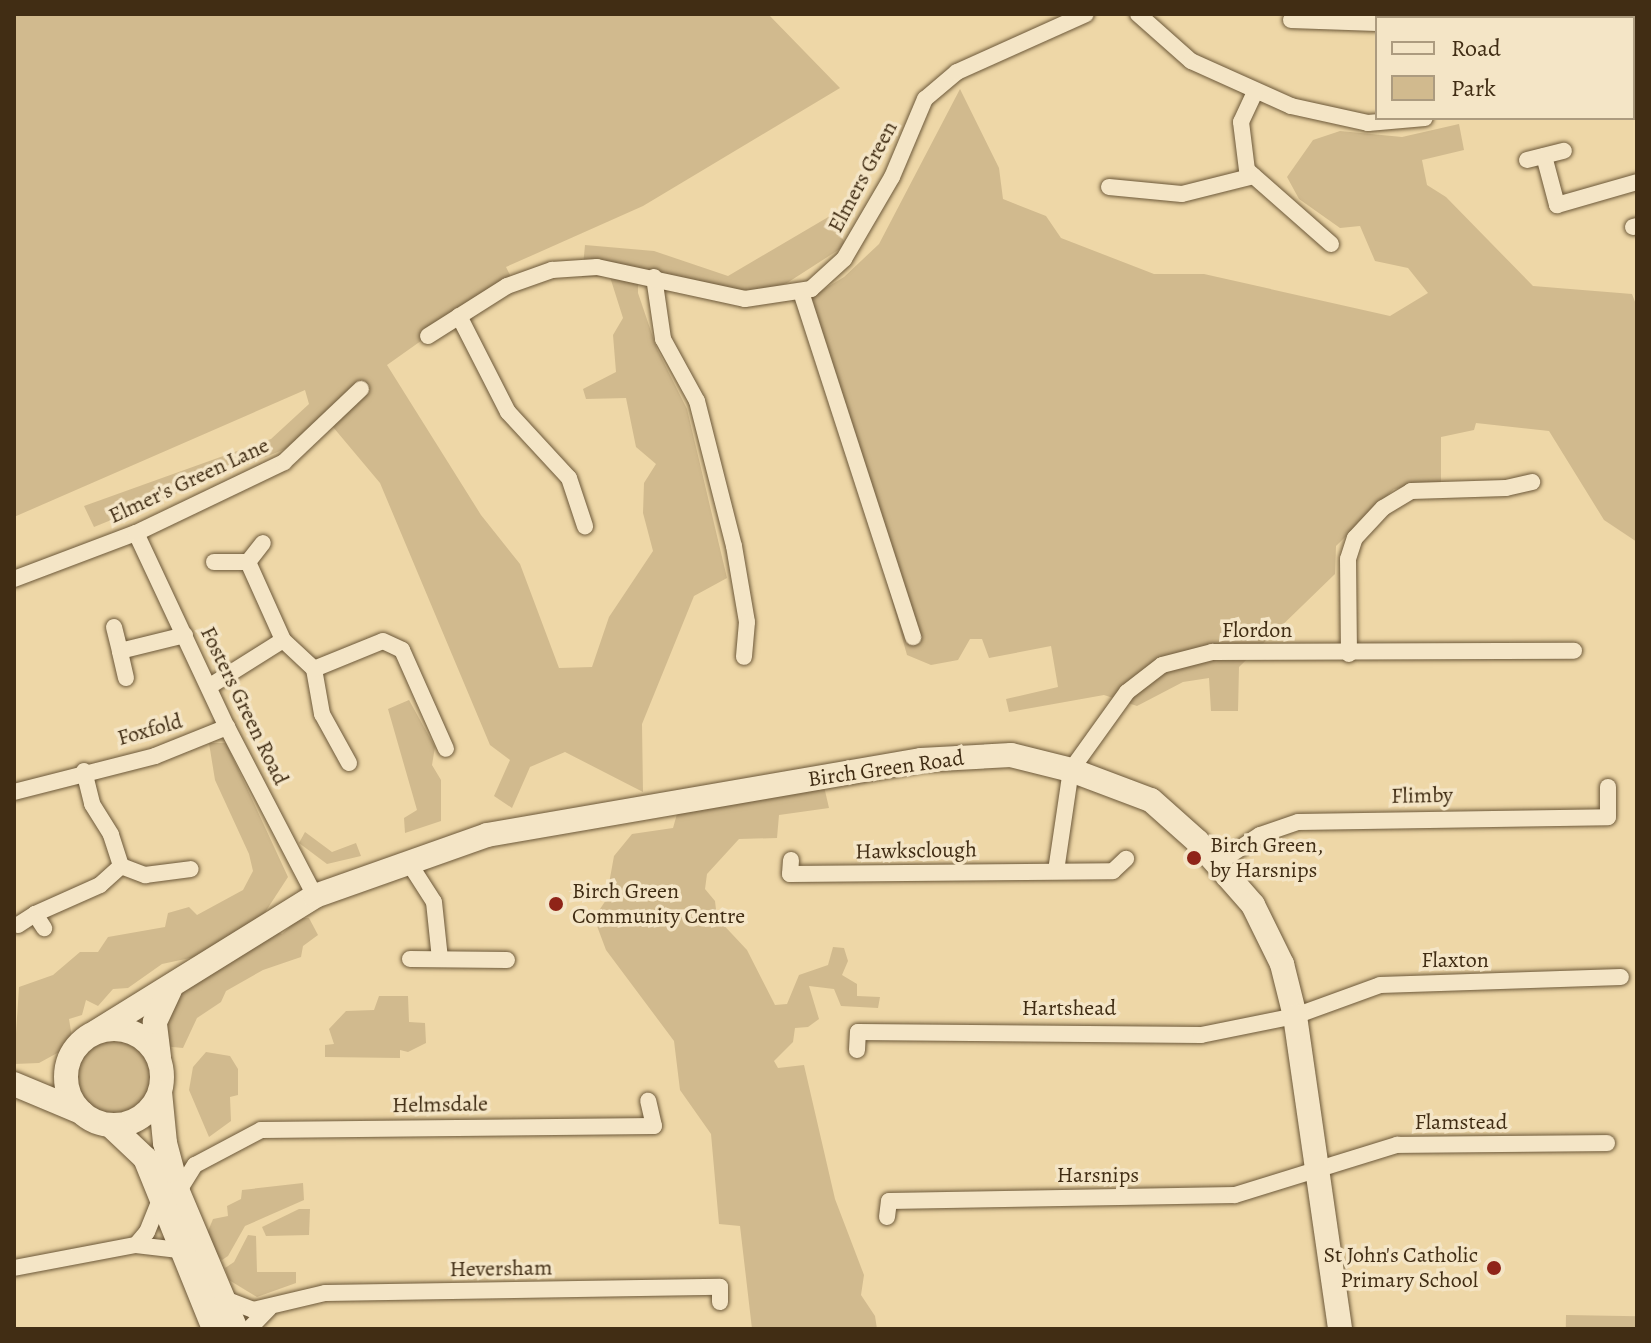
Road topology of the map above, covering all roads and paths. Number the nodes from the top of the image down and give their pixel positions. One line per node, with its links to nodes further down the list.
1 (1086, 14): 15 (street, Elmers Green)
2 (1138, 14): 7 (street)
3 (1319, 19): 4 (street); 5 (street); 6 (street)
4 (1291, 20)
5 (1375, 23)
6 (1320, 37)
7 (1255, 92): 8 (street); 10 (street)
8 (1375, 119)
9 (1564, 151): 11 (street)
10 (1254, 176): 12 (street); 13 (street)
11 (1637, 182)
12 (1109, 187)
13 (1331, 244)
14 (654, 277): 15 (street, Elmers Green); 16 (street, Elmers Green); 33 (street)
15 (801, 292): 28 (street)
16 (459, 316): 17 (street, Elmers Green); 20 (street)
17 (428, 336)
18 (361, 389): 21 (street, Elmer's Green Lane)
19 (1532, 482): 32 (street)
20 (585, 526)
21 (136, 533): 25 (street, Elmer's Green Lane); 27 (street, Fosters Green Road)
22 (263, 543): 24 (street)
23 (214, 562): 24 (street)
24 (248, 562): 29 (street)
25 (14, 579)
26 (114, 627): 30 (street)
27 (185, 635): 30 (street); 36 (street, Fosters Green Road)
28 (913, 637)
29 (283, 640): 34 (street); 36 (street)
30 (120, 651): 35 (street)
31 (1574, 651): 32 (street, Flordon)
32 (1349, 654): 40 (street, Flordon)
33 (744, 657)
34 (314, 669): 38 (street); 39 (street)
35 (126, 678)
36 (210, 686): 37 (street, Fosters Green Road)
37 (227, 727): 41 (street, Foxfold); 51 (street, Fosters Green Road)
38 (446, 749)
39 (349, 763)
40 (1071, 770): 46 (street, Birch Green Road); 47 (street, Birch Green Road); 50 (street)
41 (84, 771): 43 (street, Foxfold); 48 (street)
42 (1608, 787): 47 (street, Flimby)
43 (14, 792)
44 (1126, 859): 50 (street, Hawksclough)
45 (791, 860): 50 (street, Hawksclough)
46 (409, 863): 51 (street, Birch Green Road); 54 (street)
47 (1218, 863): 58 (street, Birch Green Road)
48 (121, 866): 49 (street); 52 (street)
49 (191, 869)
50 (1056, 871)
51 (315, 896): 57 (street, Birch Green Road)
52 (18, 925)
53 (410, 959): 54 (street)
54 (440, 959): 55 (street)
55 (507, 960)
56 (1621, 977): 58 (street, Flaxton)
57 (170, 990): 59 (street, Birch Green Road); 61 (street)
58 (1295, 1016): 60 (street, Hartshead); 71 (street, Birch Green Road)
59 (96, 1032): 61 (street); 62 (street)
60 (857, 1050)
61 (159, 1060): 64 (street)
62 (67, 1068): 63 (street); 66 (street)
63 (19, 1084): 66 (street)
64 (160, 1092): 67 (street); 68 (street)
65 (648, 1101): 70 (street, Helmsdale)
66 (81, 1112): 67 (street)
67 (110, 1125): 72 (street)
68 (165, 1143): 70 (street); 72 (street)
69 (1607, 1143): 71 (street, Flamstead)
70 (209, 1156): 72 (street, Helmsdale)
71 (1318, 1167): 73 (street, Harsnips); 83 (street, Birch Green Road)
72 (168, 1197): 74 (street, Helmsdale); 75 (street); 77 (street)
73 (887, 1217)
74 (136, 1245): 75 (street); 76 (street)
75 (179, 1250): 80 (street)
76 (14, 1268)
77 (222, 1298): 79 (street, Heversham); 81 (street)
78 (720, 1302): 79 (street, Heversham)
79 (270, 1307): 82 (street)
80 (214, 1329)
81 (236, 1329)
82 (249, 1329)
83 (1340, 1329)

